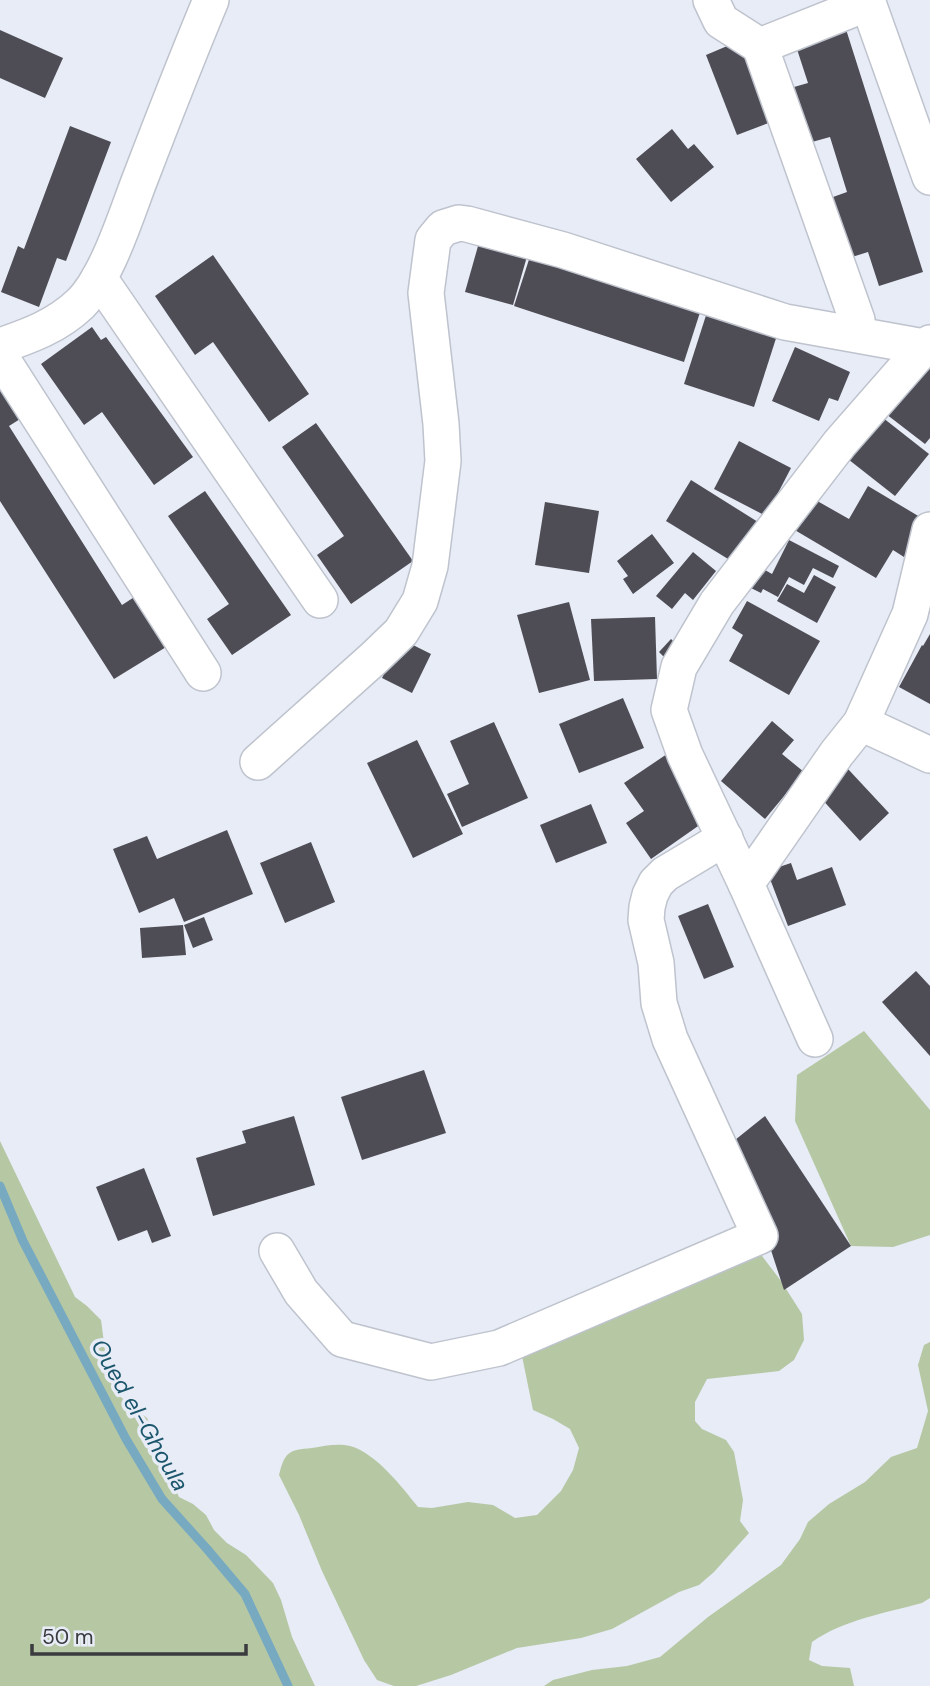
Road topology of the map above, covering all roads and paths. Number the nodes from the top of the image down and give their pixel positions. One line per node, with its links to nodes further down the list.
1 (211, 0): 6 (street)
2 (711, 0): 4 (street)
3 (868, 1): 4 (street); 5 (street)
4 (760, 46): 7 (street)
5 (930, 177)
6 (99, 278): 9 (street); 12 (street)
7 (857, 320)
8 (927, 345): 16 (street); 17 (street)
9 (0, 346)
10 (0, 356): 13 (street)
11 (930, 530): 14 (street)
12 (320, 600)
13 (203, 673)
14 (861, 723): 15 (street); 18 (street)
15 (930, 755)
16 (258, 762)
17 (725, 838): 18 (street); 20 (street)
18 (746, 884): 19 (street)
19 (815, 1040)
20 (277, 1251)

